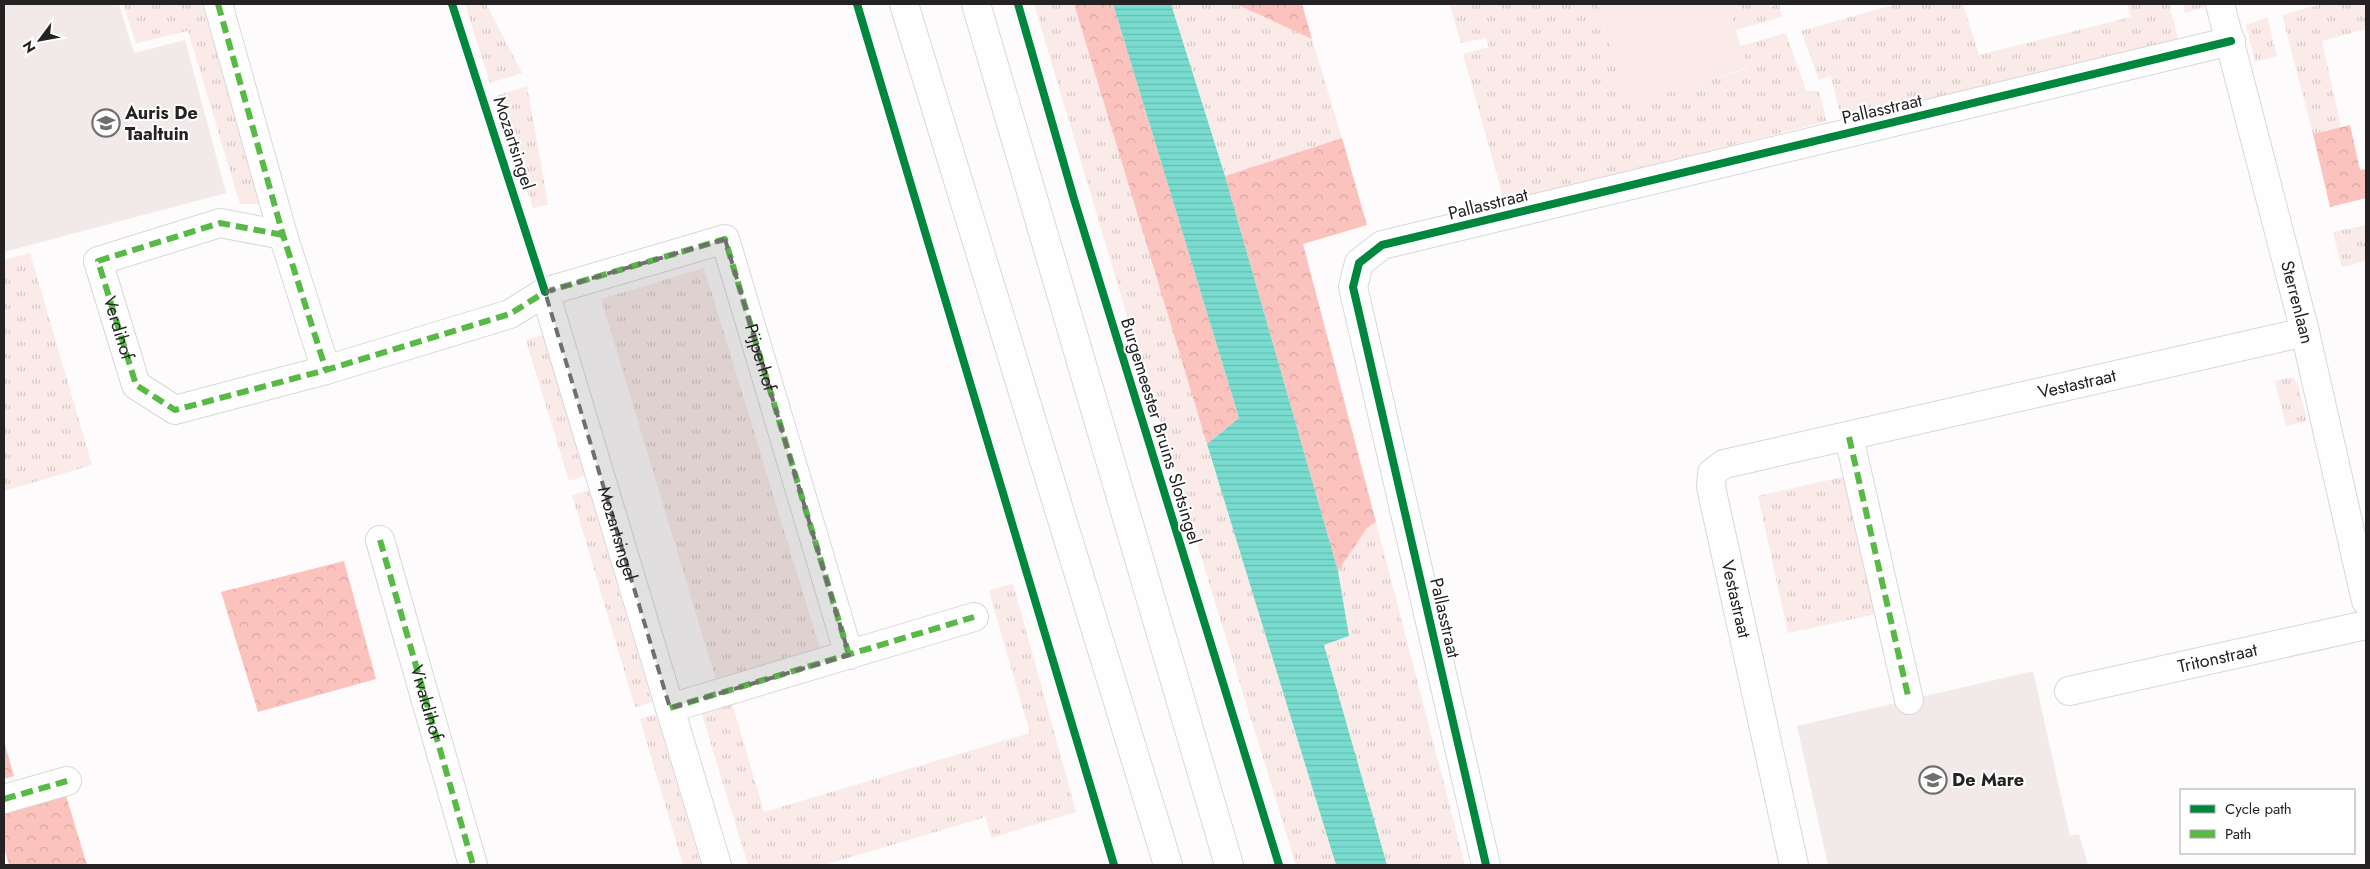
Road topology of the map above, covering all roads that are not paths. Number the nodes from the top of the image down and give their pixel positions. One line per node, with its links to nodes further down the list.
1 (218, 4): 6 (street)
2 (904, 4): 23 (street)
3 (976, 4): 24 (street)
4 (2220, 4): 5 (street, Sterrenlaan)
5 (2231, 41): 8 (street, Sterrenlaan); 25 (street, Pallasstraat)
6 (283, 235): 9 (street); 9 (street, Verdihof)
7 (545, 292): 9 (street, Verdihof); 15 (street, Pijperhof); 18 (street, Mozartsingel)
8 (2305, 332): 10 (street, Vestastraat); 12 (street, Sterrenlaan)
9 (326, 370)
10 (1849, 437): 17 (street); 26 (street, Vestastraat)
11 (380, 540): 21 (street, Vivaldihof)
12 (2366, 601)
13 (974, 617): 15 (street)
14 (2366, 625): 16 (street, Tritonstraat)
15 (849, 655): 18 (street)
16 (2069, 691)
17 (1910, 700)
18 (670, 708): 22 (street, Mozartsingel)
19 (67, 781): 20 (street)
20 (16, 796)
21 (472, 865)
22 (716, 865)
23 (1168, 865)
24 (1229, 865)
25 (1486, 865)
26 (1794, 865)

